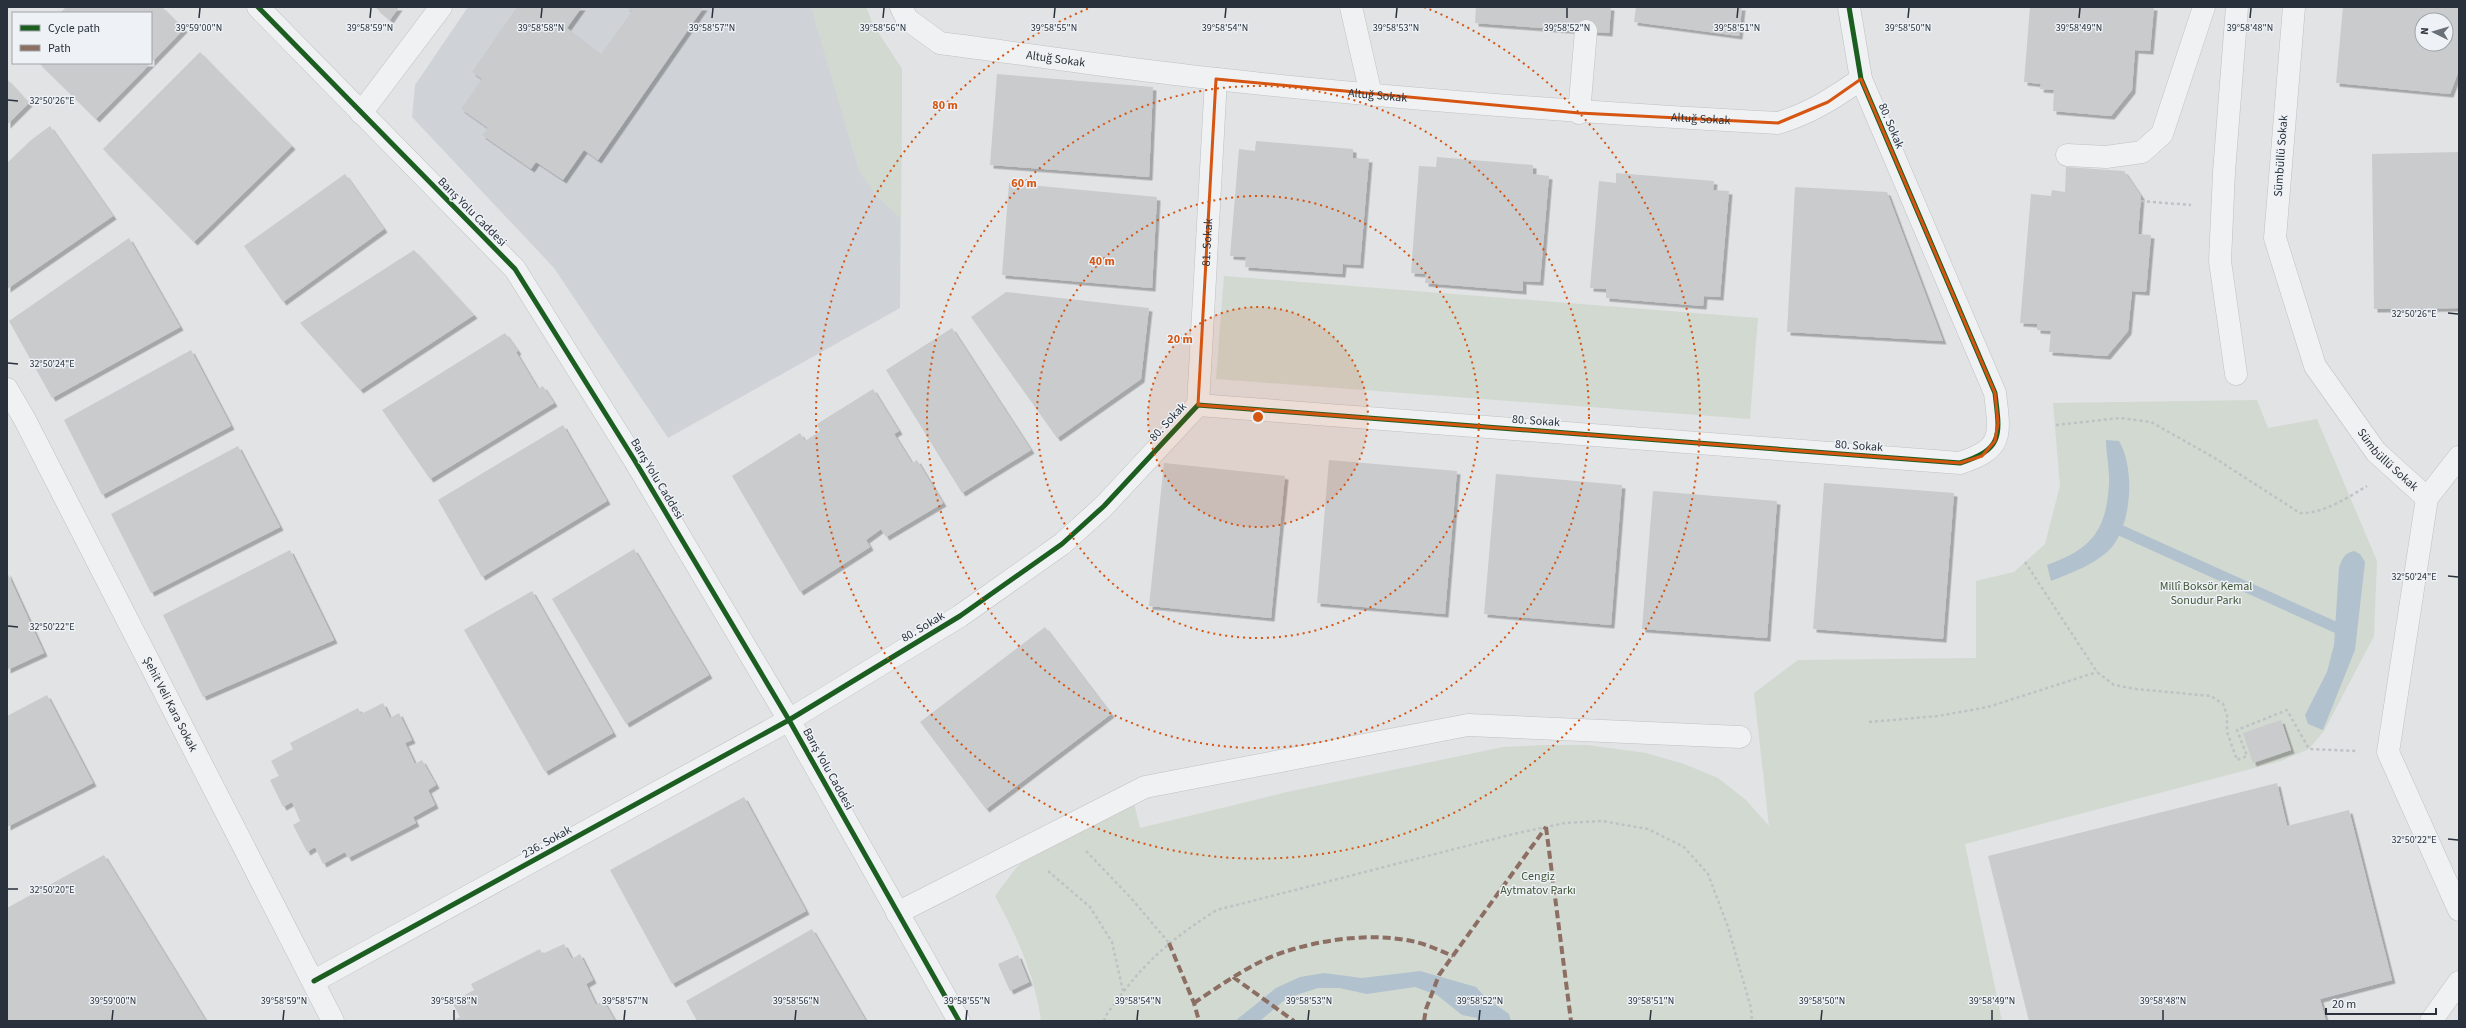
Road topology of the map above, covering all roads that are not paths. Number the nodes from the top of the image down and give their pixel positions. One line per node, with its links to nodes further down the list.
1 (258, 7): 13 (street, Barış Yolu Caddesi)
2 (441, 7): 13 (street)
3 (901, 7): 10 (street, Altuğ Sokak)
4 (1351, 7): 12 (street)
5 (1849, 7): 11 (street, 80. Sokak)
6 (2204, 7): 15 (street)
7 (2237, 7): 16 (street)
8 (2294, 7): 20 (street, Sümbüllü Sokak)
9 (1586, 31): 14 (street)
10 (1216, 79): 12 (street, Altuğ Sokak); 18 (street, 81. Sokak)
11 (1861, 80): 14 (street, Altuğ Sokak); 18 (street, 80. Sokak)
12 (1371, 95): 14 (street, Altuğ Sokak)
13 (360, 113): 21 (street, Barış Yolu Caddesi)
14 (1579, 113)
15 (2067, 155)
16 (2236, 374)
17 (7, 389): 25 (street, Şehit Veli Kara Sokak)
18 (1198, 405): 21 (street, 80. Sokak)
19 (2459, 457): 20 (street)
20 (2427, 498): 23 (street, Sümbüllü Sokak)
21 (789, 720): 24 (street, Barış Yolu Caddesi); 25 (street, 236. Sokak)
22 (1740, 737): 24 (street)
23 (2459, 910)
24 (897, 913): 28 (street, Barış Yolu Caddesi)
25 (314, 981): 27 (street, Şehit Veli Kara Sokak)
26 (2459, 982): 29 (street)
27 (333, 1021)
28 (959, 1021)
29 (2431, 1021)

